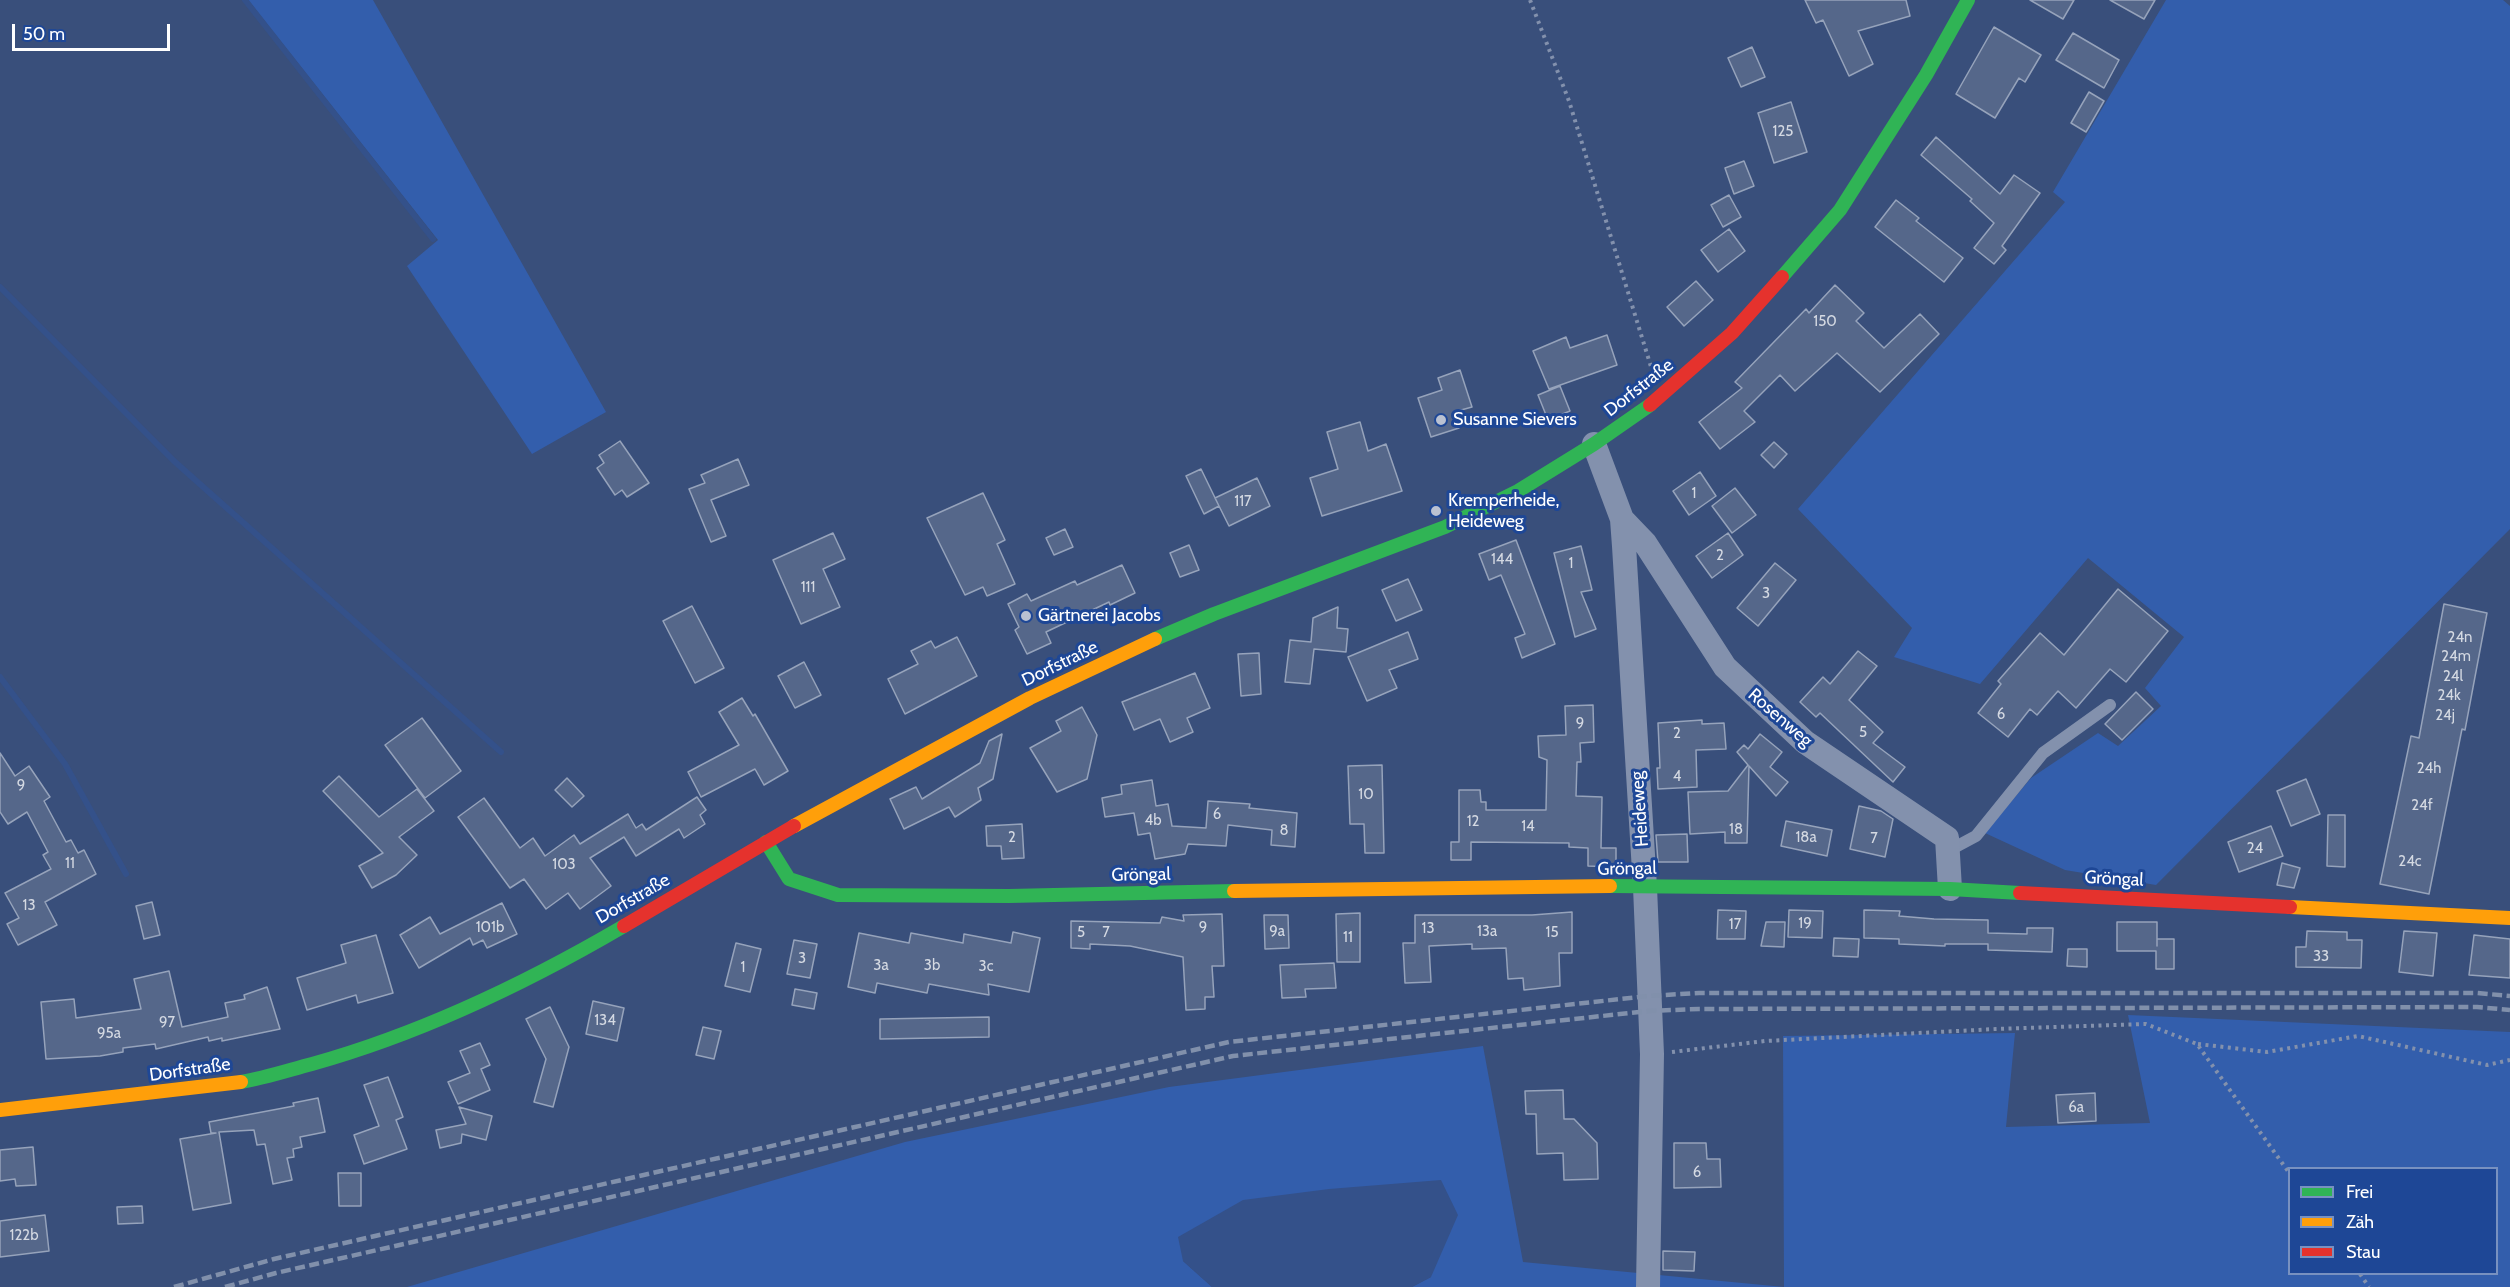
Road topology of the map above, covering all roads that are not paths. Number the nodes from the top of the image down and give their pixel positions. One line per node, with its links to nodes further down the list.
1 (1968, 0): 2 (main road, Dorfstraße)
2 (1594, 444): 3 (street, Heideweg); 5 (main road, Dorfstraße)
3 (1622, 519): 6 (street, Rosenweg); 7 (street, Heideweg)
4 (2110, 705): 6 (lane)
5 (766, 842): 7 (main road, Gröngal); 10 (main road, Dorfstraße)
6 (1948, 851): 8 (street)
7 (1645, 887): 8 (main road, Gröngal); 11 (street, Heideweg)
8 (1950, 889): 9 (main road, Gröngal)
9 (2510, 918)
10 (0, 1110)
11 (1648, 1287)

